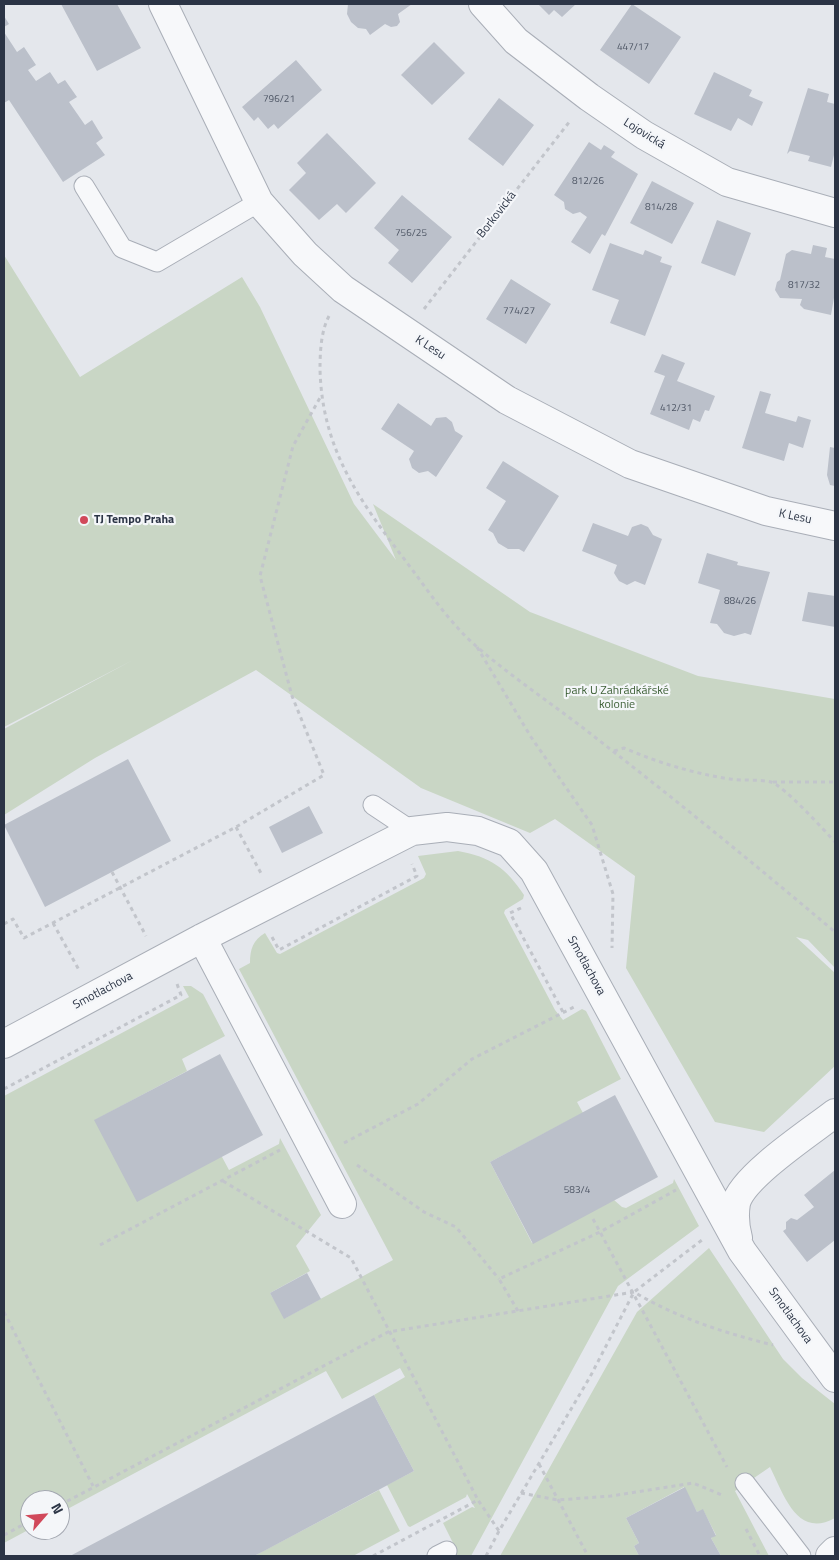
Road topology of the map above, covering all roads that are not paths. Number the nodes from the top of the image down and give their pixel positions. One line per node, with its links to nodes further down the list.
1 (163, 4): 4 (street, K Lesu)
2 (483, 4): 5 (street, Lojovická)
3 (84, 186): 4 (lane)
4 (258, 202): 6 (street, K Lesu)
5 (835, 213)
6 (835, 526)
7 (373, 805): 8 (lane)
8 (412, 831): 9 (street, Smotlachova); 13 (street, Smotlachova)
9 (202, 938): 10 (street, Smotlachova); 12 (street)
10 (4, 1044)
11 (835, 1113): 13 (street)
12 (342, 1204)
13 (742, 1251): 14 (street, Smotlachova)
14 (835, 1378)
15 (738, 1479): 17 (lane)
16 (835, 1551): 18 (street)
17 (801, 1556)
18 (830, 1556)

